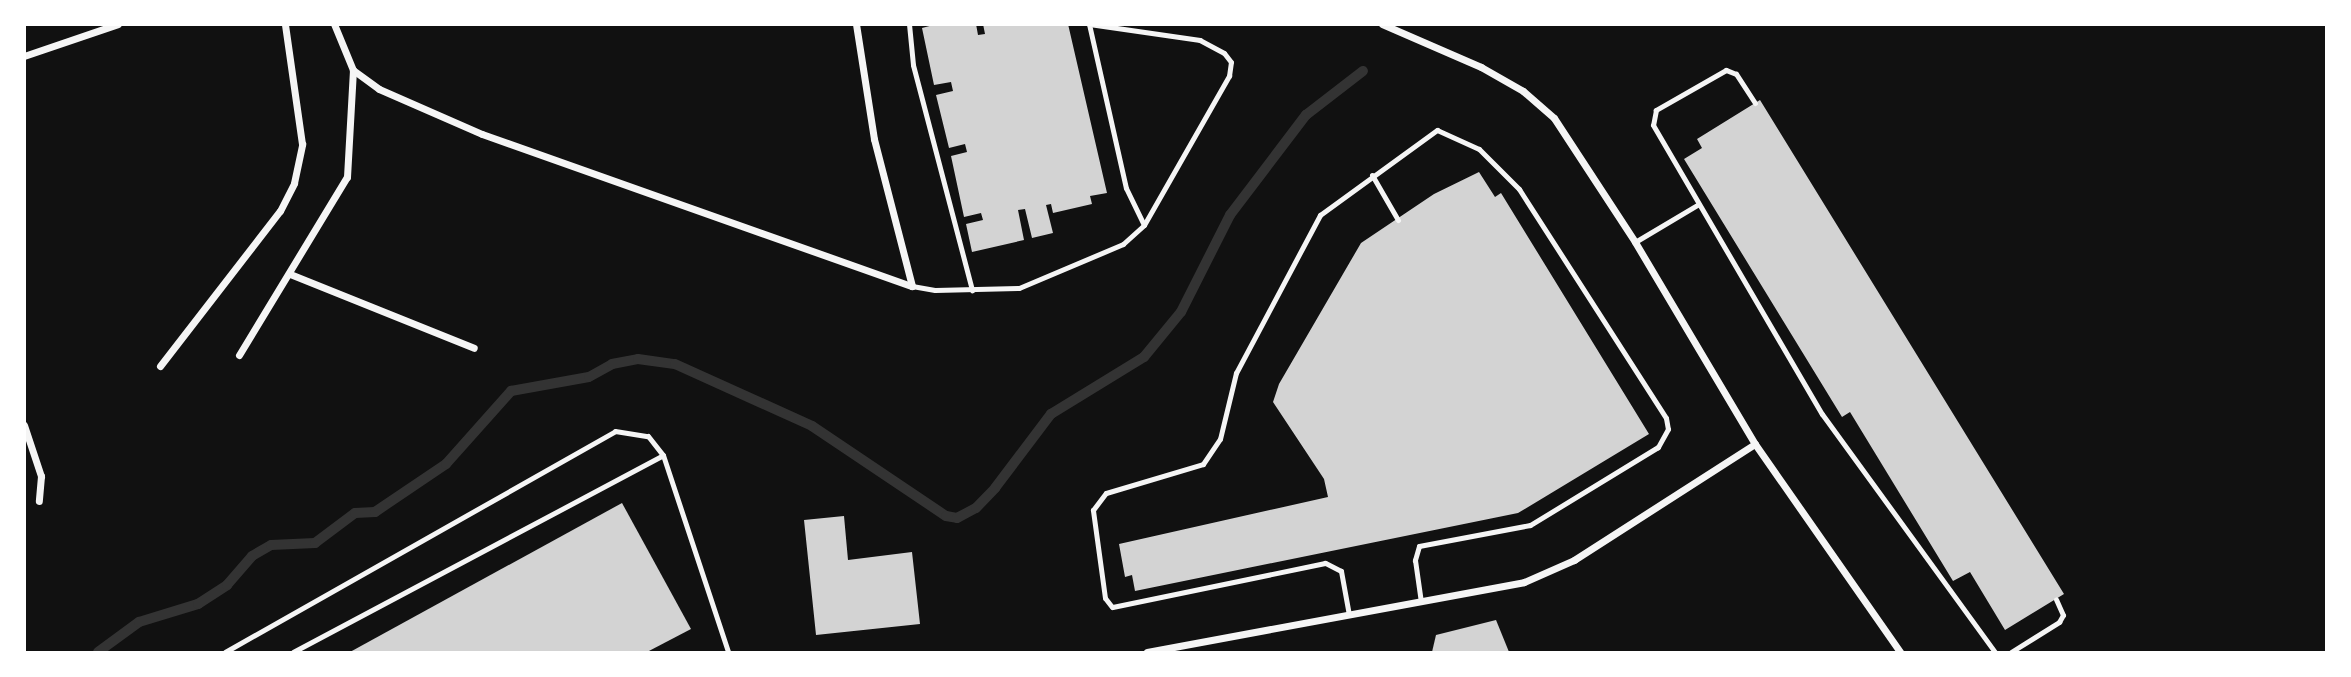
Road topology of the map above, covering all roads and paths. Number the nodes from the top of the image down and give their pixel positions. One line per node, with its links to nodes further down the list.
1 (118, 24): 8 (street)
2 (285, 24): 21 (street)
3 (334, 24): 9 (street)
4 (856, 24): 17 (street)
5 (909, 24): 18 (lane)
6 (1089, 24): 14 (lane); 14 (lane)
7 (1382, 24): 15 (street)
8 (24, 57)
9 (353, 70): 16 (street); 17 (street)
10 (1755, 103): 12 (lane)
11 (1372, 175): 13 (lane); 27 (lane); 28 (lane)
12 (1699, 204): 15 (lane); 34 (lane)
13 (1398, 220)
14 (1143, 225): 18 (lane)
15 (1635, 242): 23 (street)
16 (290, 274): 19 (street); 20 (street)
17 (912, 286): 18 (lane)
18 (972, 290)
19 (474, 348)
20 (239, 355)
21 (160, 366)
22 (24, 425): 25 (street)
23 (1755, 444): 27 (street); 33 (street)
24 (663, 455): 29 (lane); 30 (lane); 31 (lane)
25 (39, 501)
26 (2056, 599): 35 (lane)
27 (1421, 602): 28 (street)
28 (1349, 615): 32 (street)
29 (225, 653)
30 (293, 653)
31 (728, 653)
32 (1147, 653)
33 (1900, 653)
34 (1995, 653)
35 (2011, 653)

